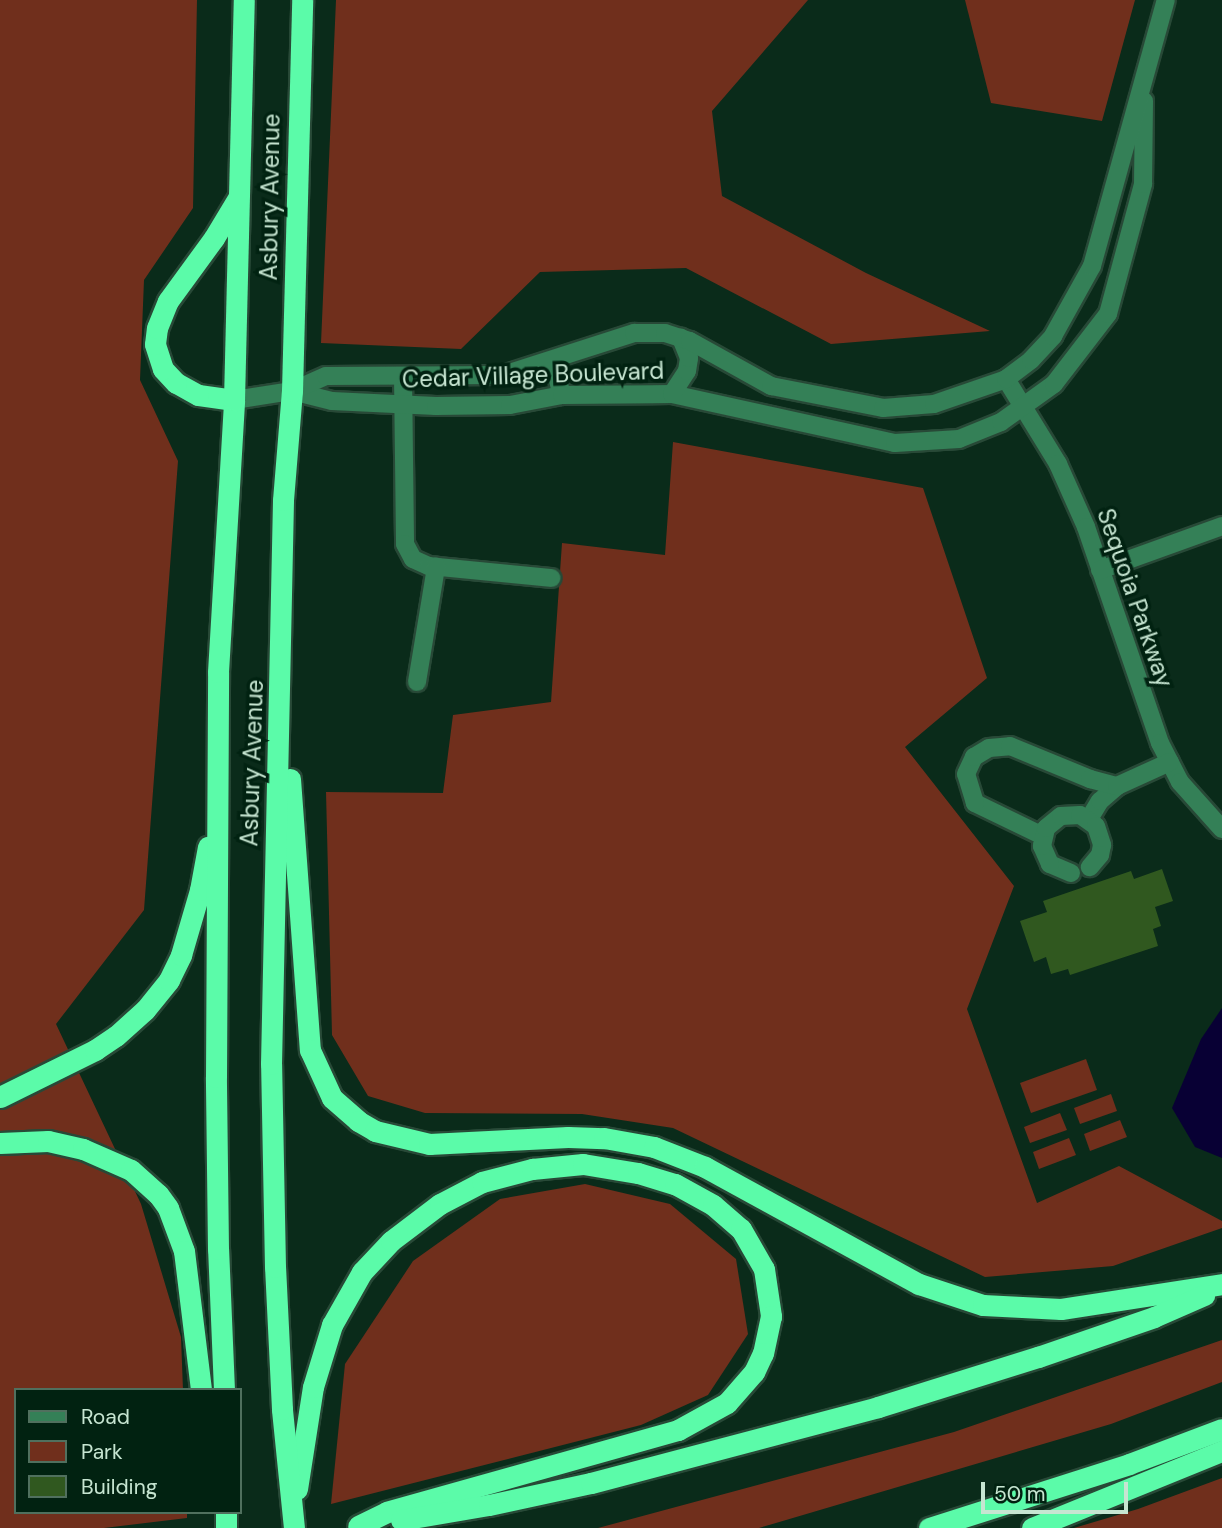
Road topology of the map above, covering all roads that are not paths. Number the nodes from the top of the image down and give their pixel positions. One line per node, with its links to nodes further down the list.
1 (244, 0): 5 (highway, Asbury Avenue)
2 (302, 0): 10 (highway, Asbury Avenue)
3 (1166, 0): 4 (street, Cedar Village Boulevard)
4 (1145, 76): 9 (street, Cedar Village Boulevard); 15 (street, Cedar Village Boulevard)
5 (239, 197): 13 (highway, Asbury Avenue); 13 (highway)
6 (681, 338): 7 (street, Cedar Village Boulevard); 9 (street, Cedar Village Boulevard); 11 (street)
7 (553, 360): 8 (street, Cedar Village Boulevard); 12 (street)
8 (403, 376): 10 (street, Cedar Village Boulevard); 14 (street)
9 (1006, 379): 15 (street, Sequoia Parkway)
10 (292, 391): 13 (street, Cedar Village Boulevard); 14 (street, Cedar Village Boulevard); 20 (highway, Asbury Avenue)
11 (672, 394): 12 (street, Cedar Village Boulevard); 15 (street, Cedar Village Boulevard)
12 (562, 395): 14 (street, Cedar Village Boulevard)
13 (234, 400): 24 (highway, Asbury Avenue)
14 (404, 404): 17 (street)
15 (1024, 406): 18 (street, Sequoia Parkway)
16 (1222, 526): 18 (street)
17 (436, 567): 19 (street); 21 (street)
18 (1100, 569): 22 (street, Sequoia Parkway)
19 (551, 578)
20 (282, 681): 32 (highway); 37 (highway, Asbury Avenue)
21 (417, 682)
22 (1170, 762): 23 (street); 26 (street, Sequoia Parkway)
23 (1117, 786): 25 (street); 27 (street)
24 (217, 807): 30 (highway); 34 (highway, Asbury Avenue)
25 (1089, 819): 27 (street); 28 (street)
26 (1222, 829)
27 (1043, 836): 29 (street)
28 (1090, 867)
29 (1071, 873)
30 (0, 1097)
31 (0, 1143): 33 (highway)
32 (1222, 1286): 38 (highway)
33 (201, 1388)
34 (224, 1388)
35 (1222, 1429): 39 (highway)
36 (1222, 1451): 40 (highway)
37 (293, 1520): 38 (highway)
38 (354, 1527)
39 (929, 1528)
40 (1032, 1528)

